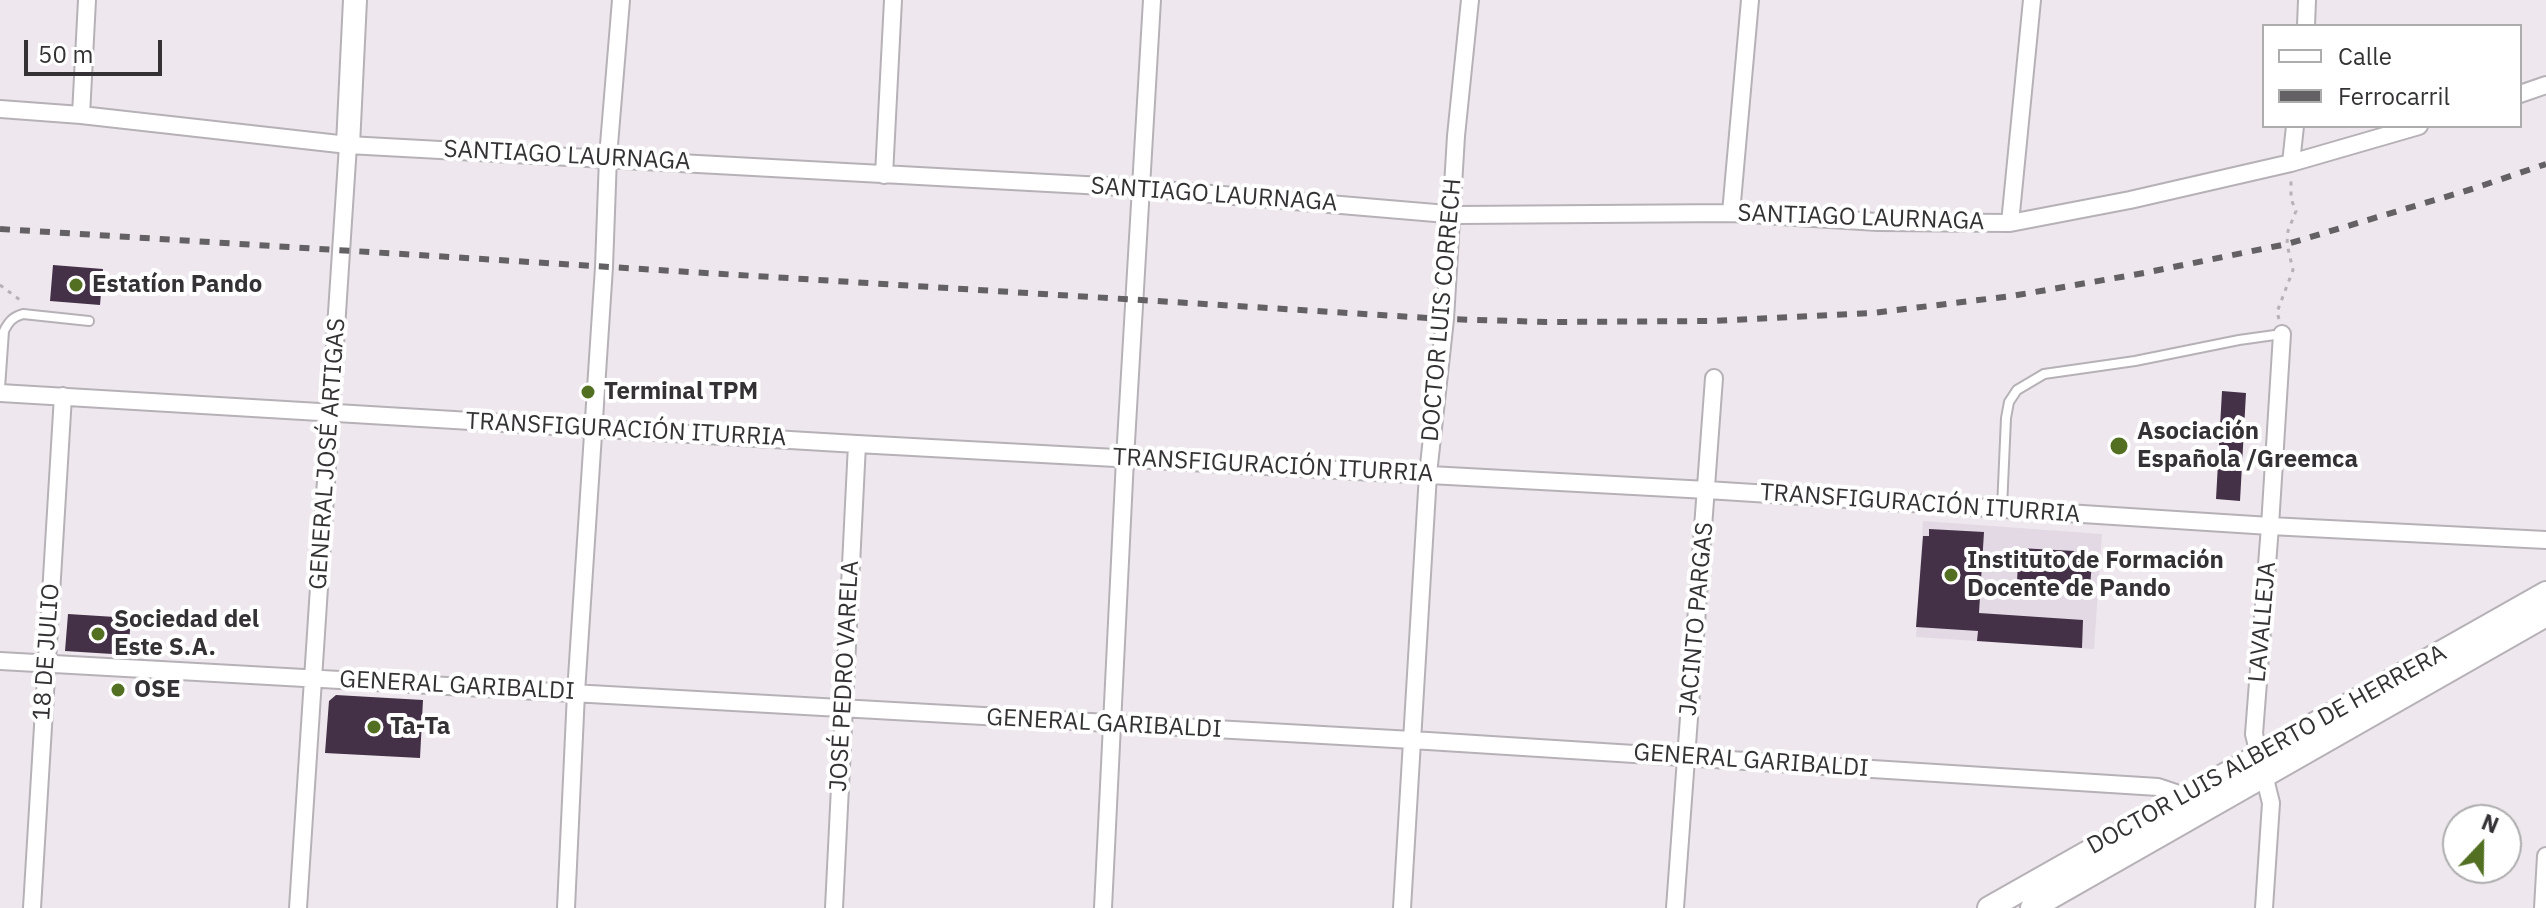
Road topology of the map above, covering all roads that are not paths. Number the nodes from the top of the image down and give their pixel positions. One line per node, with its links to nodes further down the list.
1 (87, 0): 14 (street)
2 (355, 0): 17 (street, GENERAL JOSÉ ARTIGAS)
3 (621, 0): 18 (street)
4 (893, 0): 20 (street)
5 (1152, 0): 21 (street)
6 (1470, 0): 23 (street, DOCTOR LUIS CORRECH)
7 (1750, 0): 22 (street)
8 (2032, 0): 24 (street)
9 (2307, 0): 10 (street)
10 (2306, 24)
11 (2546, 85): 12 (street)
12 (2522, 93)
13 (0, 109): 14 (street, SANTIAGO LAURNAGA)
14 (81, 115): 17 (street, SANTIAGO LAURNAGA)
15 (2295, 128): 19 (street)
16 (2412, 128): 19 (street, SANTIAGO LAURNAGA)
17 (348, 145): 18 (street, SANTIAGO LAURNAGA); 30 (street, GENERAL JOSÉ ARTIGAS)
18 (608, 157): 20 (street, SANTIAGO LAURNAGA); 31 (street)
19 (2291, 163): 24 (street, SANTIAGO LAURNAGA)
20 (884, 175): 21 (street, SANTIAGO LAURNAGA)
21 (1140, 188): 23 (street, SANTIAGO LAURNAGA); 33 (street)
22 (1731, 213): 23 (street, SANTIAGO LAURNAGA); 24 (street, SANTIAGO LAURNAGA)
23 (1451, 215): 34 (street, DOCTOR LUIS CORRECH)
24 (2010, 223)
25 (89, 321): 28 (lane)
26 (2282, 334): 36 (lane); 37 (street, LAVALLEJA)
27 (1714, 378): 35 (street, JACINTO PARGAS)
28 (0, 391): 29 (street, TRANSFIGURACIÓN ITURRIA)
29 (63, 396): 30 (street, TRANSFIGURACIÓN ITURRIA); 42 (street, 18 DE JULIO)
30 (330, 413): 31 (street, TRANSFIGURACIÓN ITURRIA); 43 (street, GENERAL JOSÉ ARTIGAS)
31 (593, 428): 32 (street, TRANSFIGURACIÓN ITURRIA); 44 (street)
32 (857, 444): 33 (street, TRANSFIGURACIÓN ITURRIA); 45 (street, JOSÉ PEDRO VARELA)
33 (1125, 459): 34 (street, TRANSFIGURACIÓN ITURRIA); 46 (street)
34 (1428, 474): 35 (street, TRANSFIGURACIÓN ITURRIA); 47 (street, DOCTOR LUIS CORRECH)
35 (1707, 490): 36 (street, TRANSFIGURACIÓN ITURRIA); 48 (street, JACINTO PARGAS)
36 (2002, 509): 37 (street, TRANSFIGURACIÓN ITURRIA)
37 (2270, 526): 38 (street, TRANSFIGURACIÓN ITURRIA); 49 (street, LAVALLEJA)
38 (2546, 540)
39 (2546, 593): 49 (street, DOCTOR LUIS ALBERTO DE HERRERA)
40 (2546, 615): 49 (street, DOCTOR LUIS ALBERTO DE HERRERA)
41 (0, 661): 42 (street, GENERAL GARIBALDI)
42 (46, 664): 43 (street, GENERAL GARIBALDI); 52 (street, 18 DE JULIO)
43 (313, 678): 44 (street, GENERAL GARIBALDI); 53 (street, GENERAL JOSÉ ARTIGAS)
44 (576, 693): 45 (street, GENERAL GARIBALDI); 54 (street)
45 (842, 710): 46 (street, GENERAL GARIBALDI); 55 (street, JOSÉ PEDRO VARELA)
46 (1112, 725): 47 (street, GENERAL GARIBALDI); 56 (street)
47 (1412, 740): 48 (street, GENERAL GARIBALDI); 57 (street, DOCTOR LUIS CORRECH)
48 (1686, 757): 50 (street, GENERAL GARIBALDI); 58 (street, JACINTO PARGAS)
49 (2261, 765): 50 (street, DOCTOR LUIS ALBERTO DE HERRERA); 61 (street, LAVALLEJA)
50 (2190, 805): 59 (street, DOCTOR LUIS ALBERTO DE HERRERA); 60 (street, DOCTOR LUIS ALBERTO DE HERRERA)
51 (2546, 856): 62 (street)
52 (32, 908)
53 (298, 908)
54 (566, 908)
55 (834, 908)
56 (1103, 908)
57 (1402, 908)
58 (1675, 908)
59 (1989, 908)
60 (2032, 908)
61 (2264, 908)
62 (2543, 908)

